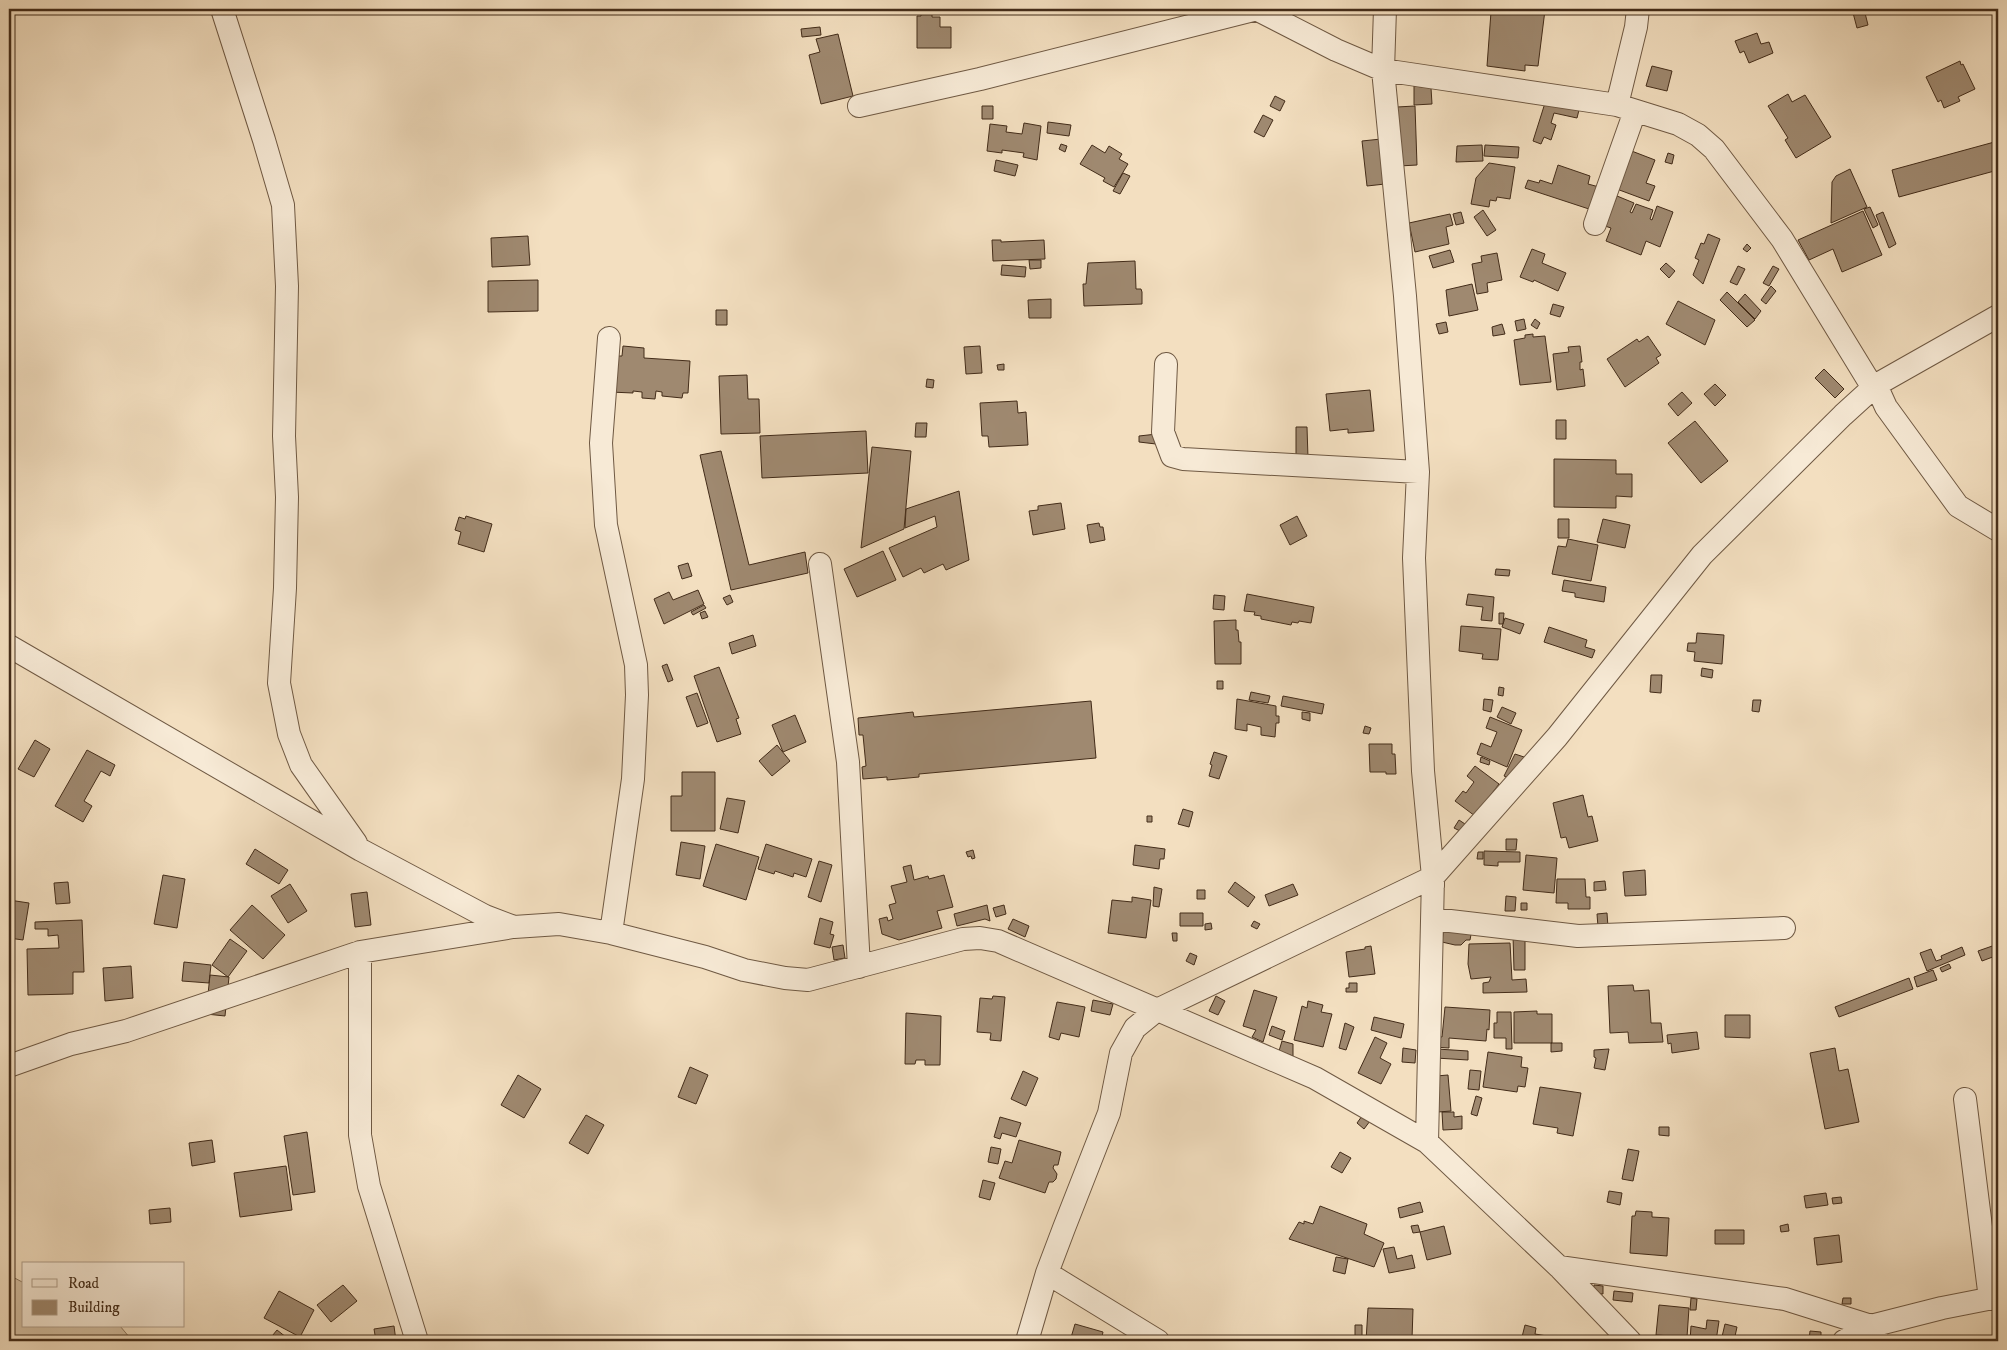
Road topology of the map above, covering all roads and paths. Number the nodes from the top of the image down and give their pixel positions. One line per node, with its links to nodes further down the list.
1 (222, 9): 18 (street)
2 (1257, 9): 6 (street); 7 (street)
3 (1385, 9): 6 (street)
4 (1652, 9): 5 (street)
5 (1637, 18): 8 (street)
6 (1383, 70): 8 (street); 14 (street)
7 (859, 106)
8 (1626, 108): 9 (street); 13 (street)
9 (1595, 224)
10 (1998, 316): 13 (street)
11 (609, 338): 23 (street)
12 (1166, 364): 14 (street)
13 (1874, 386): 15 (street); 19 (street)
14 (1418, 472): 19 (street)
15 (1998, 530)
16 (820, 564): 25 (street)
17 (9, 646): 18 (street)
18 (361, 850): 21 (street)
19 (1433, 877): 20 (street); 26 (street); 29 (street)
20 (1433, 919): 22 (street); 29 (street)
21 (514, 927): 23 (street); 24 (street)
22 (1784, 928)
23 (611, 932): 25 (street)
24 (360, 952): 27 (street); 34 (street)
25 (859, 967): 26 (street)
26 (1157, 1010): 29 (street); 31 (street)
27 (9, 1066)
28 (1965, 1099): 32 (street)
29 (1428, 1143): 30 (street)
30 (1559, 1267): 33 (street); 37 (street)
31 (1048, 1274): 35 (street); 36 (street)
32 (1994, 1298): 33 (street)
33 (1874, 1334): 38 (street)
34 (417, 1341)
35 (1027, 1341)
36 (1158, 1341)
37 (1630, 1341)
38 (1844, 1341)

